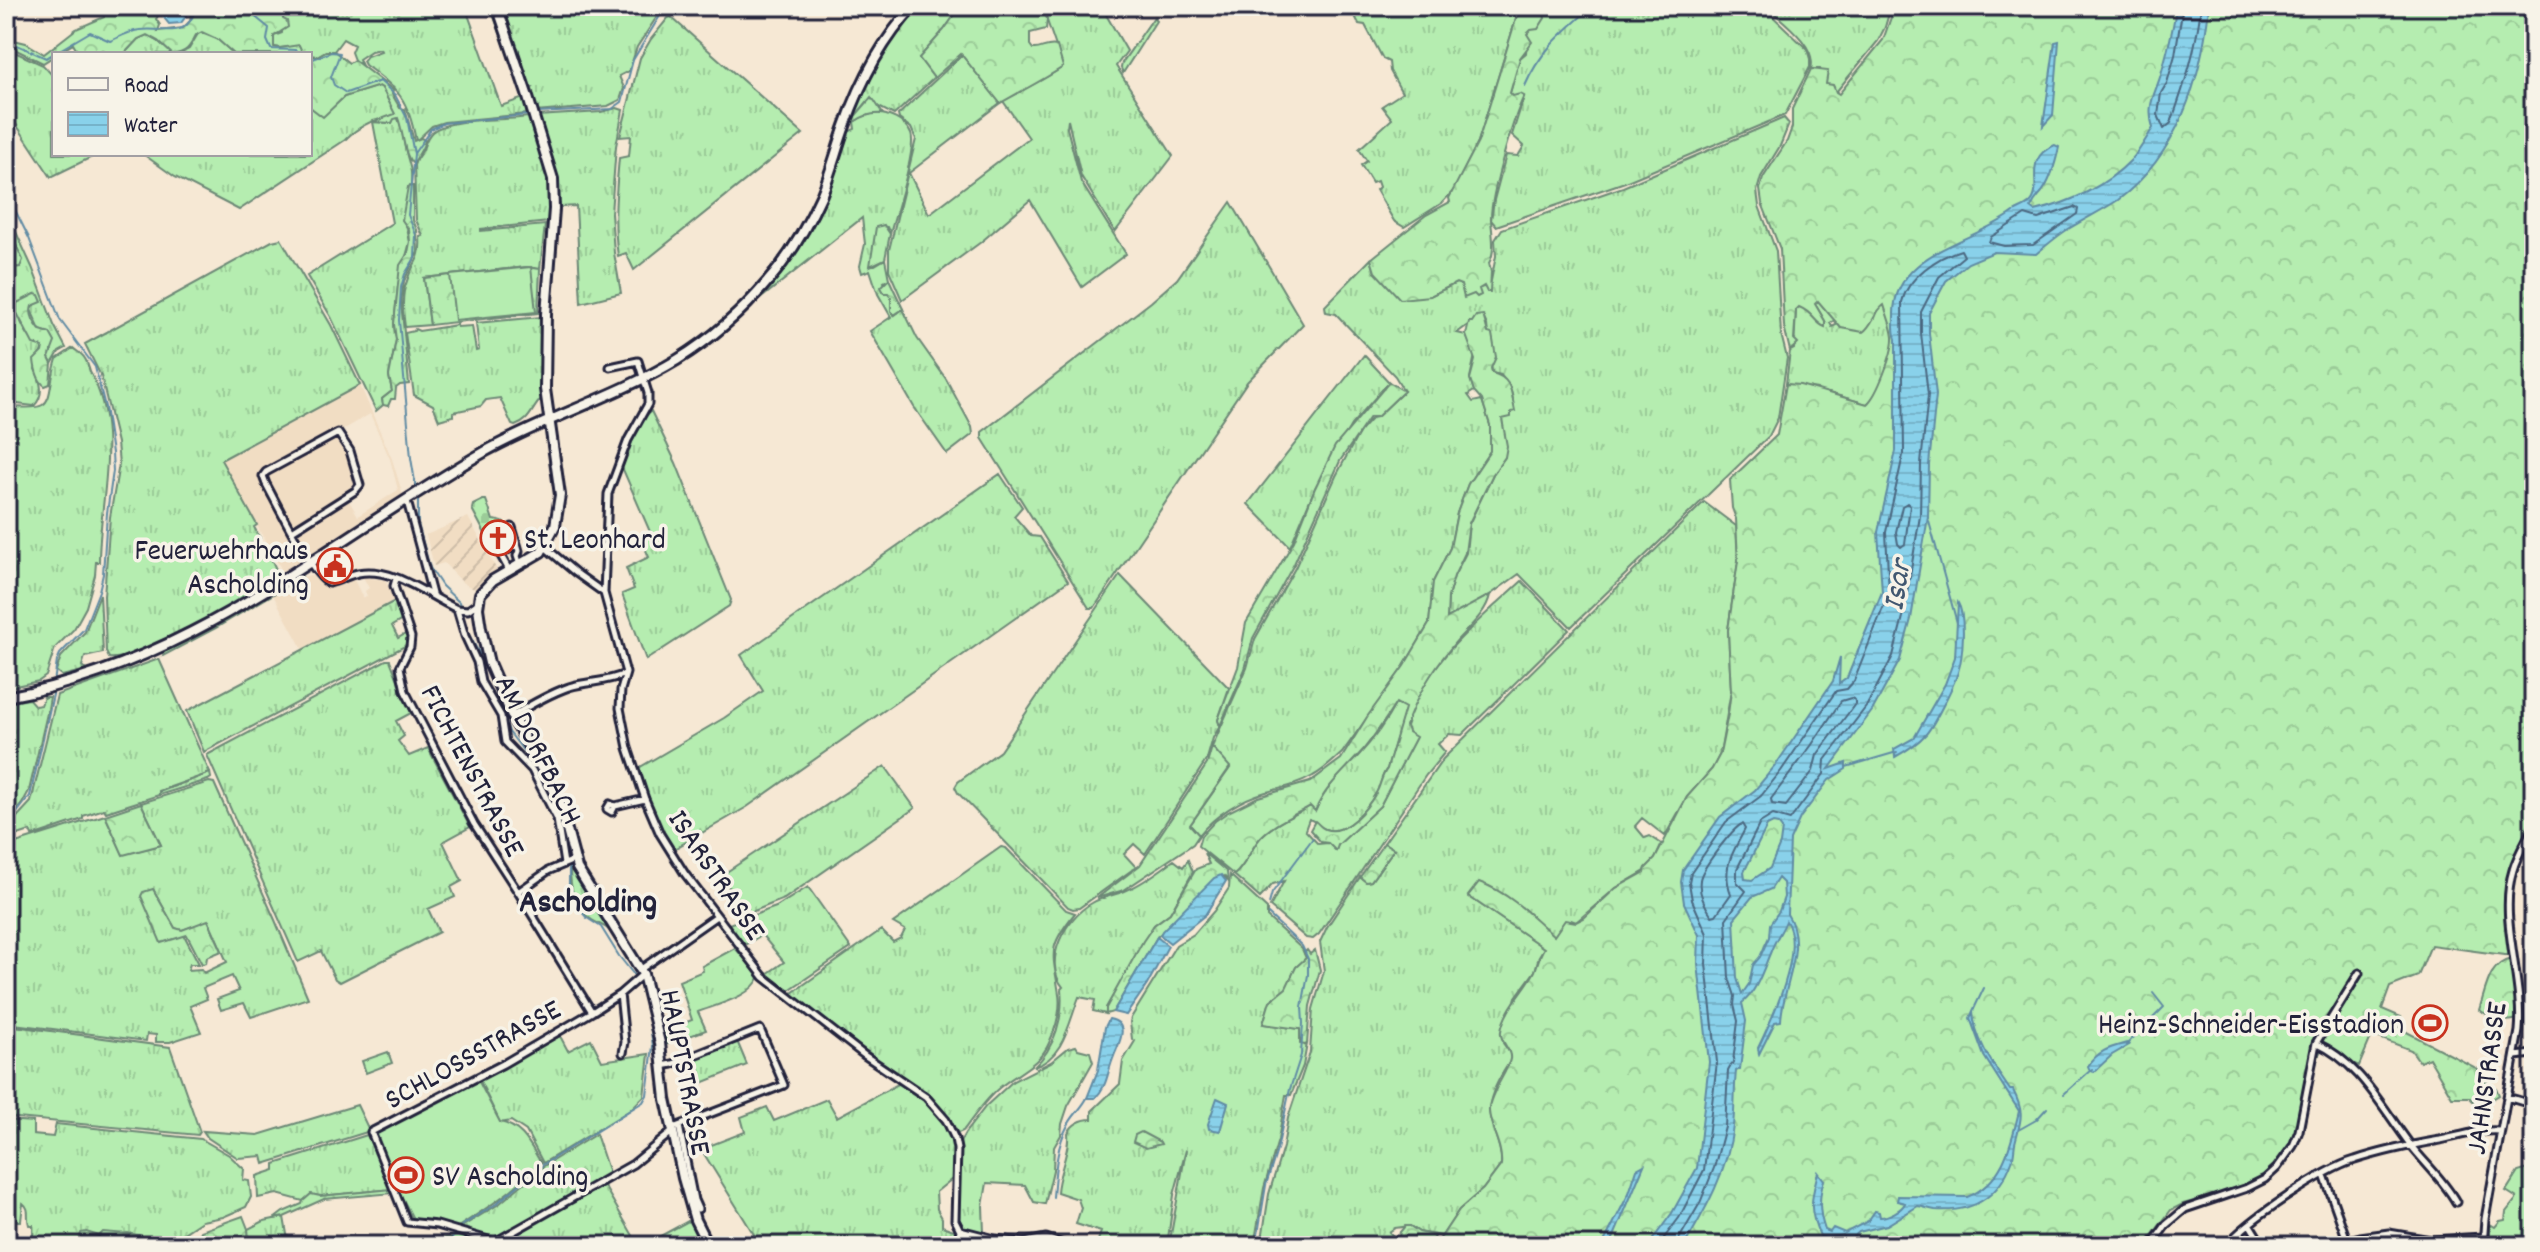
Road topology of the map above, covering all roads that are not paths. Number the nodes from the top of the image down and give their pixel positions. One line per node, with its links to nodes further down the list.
1 (497, 6): 5 (main road)
2 (914, 6): 4 (main road)
3 (610, 367): 4 (street)
4 (642, 377): 5 (main road); 15 (street)
5 (549, 420): 6 (main road); 10 (main road)
6 (410, 499): 11 (main road); 16 (street)
7 (512, 527): 9 (street)
8 (292, 531): 8 (street); 11 (street)
9 (517, 545): 12 (street); 13 (street)
10 (545, 547): 12 (main road); 15 (street)
11 (310, 562): 14 (street); 23 (main road)
12 (520, 566): 13 (main road)
13 (509, 570): 17 (main road)
14 (396, 579): 16 (street); 30 (street, FICHTENSTRASSE)
15 (604, 593): 20 (street)
16 (432, 595): 18 (street)
17 (478, 603): 18 (street); 19 (main road, HAUPTSTRASSE)
18 (462, 610): 19 (street); 25 (street, AM DORFBACH)
19 (479, 613): 24 (main road, HAUPTSTRASSE)
20 (626, 673): 21 (street); 22 (street, ISARSTRASSE)
21 (609, 681): 22 (street); 24 (street)
22 (621, 690): 26 (street, ISARSTRASSE)
23 (6, 697)
24 (512, 716): 25 (main road, HAUPTSTRASSE)
25 (512, 735): 29 (street, AM DORFBACH); 29 (main road, HAUPTSTRASSE)
26 (645, 799): 27 (street); 31 (street, ISARSTRASSE)
27 (615, 806)
28 (2534, 825): 39 (street, JAHNSTRASSE)
29 (569, 862): 30 (street); 33 (main road, HAUPTSTRASSE)
30 (518, 892): 35 (street, FICHTENSTRASSE)
31 (715, 917): 33 (street, SCHLOSSSTRASSE); 50 (street, ISARSTRASSE)
32 (2359, 973): 36 (street)
33 (639, 975): 34 (street, SCHLOSSSTRASSE); 40 (main road, HAUPTSTRASSE)
34 (620, 994): 35 (street, SCHLOSSSTRASSE); 37 (street)
35 (592, 1012): 55 (street, SCHLOSSSTRASSE)
36 (2316, 1043): 45 (street); 59 (street)
37 (623, 1053)
38 (2534, 1054): 39 (street)
39 (2515, 1056): 41 (street, JAHNSTRASSE)
40 (662, 1066): 43 (main road, HAUPTSTRASSE); 43 (street, SCHLOSSSTRASSE)
41 (2507, 1097): 42 (street); 44 (street, JAHNSTRASSE)
42 (2534, 1105)
43 (674, 1129): 48 (street); 55 (street, SCHLOSSSTRASSE); 56 (main road, HAUPTSTRASSE)
44 (2501, 1131): 45 (street); 52 (street, JAHNSTRASSE)
45 (2410, 1145): 46 (street); 47 (street)
46 (2324, 1175): 49 (street); 53 (street)
47 (2456, 1202)
48 (698, 1209)
49 (2250, 1225): 60 (street); 61 (street)
50 (960, 1230): 54 (street); 57 (street)
51 (2360, 1237): 52 (street); 53 (street); 63 (street)
52 (2483, 1237): 64 (street, JAHNSTRASSE)
53 (2347, 1240): 62 (street)
54 (994, 1242): 58 (street)
55 (495, 1244)
56 (708, 1246)
57 (956, 1246)
58 (1069, 1246)
59 (2151, 1246)
60 (2226, 1246)
61 (2263, 1246)
62 (2325, 1246)
63 (2363, 1246)
64 (2483, 1246)

